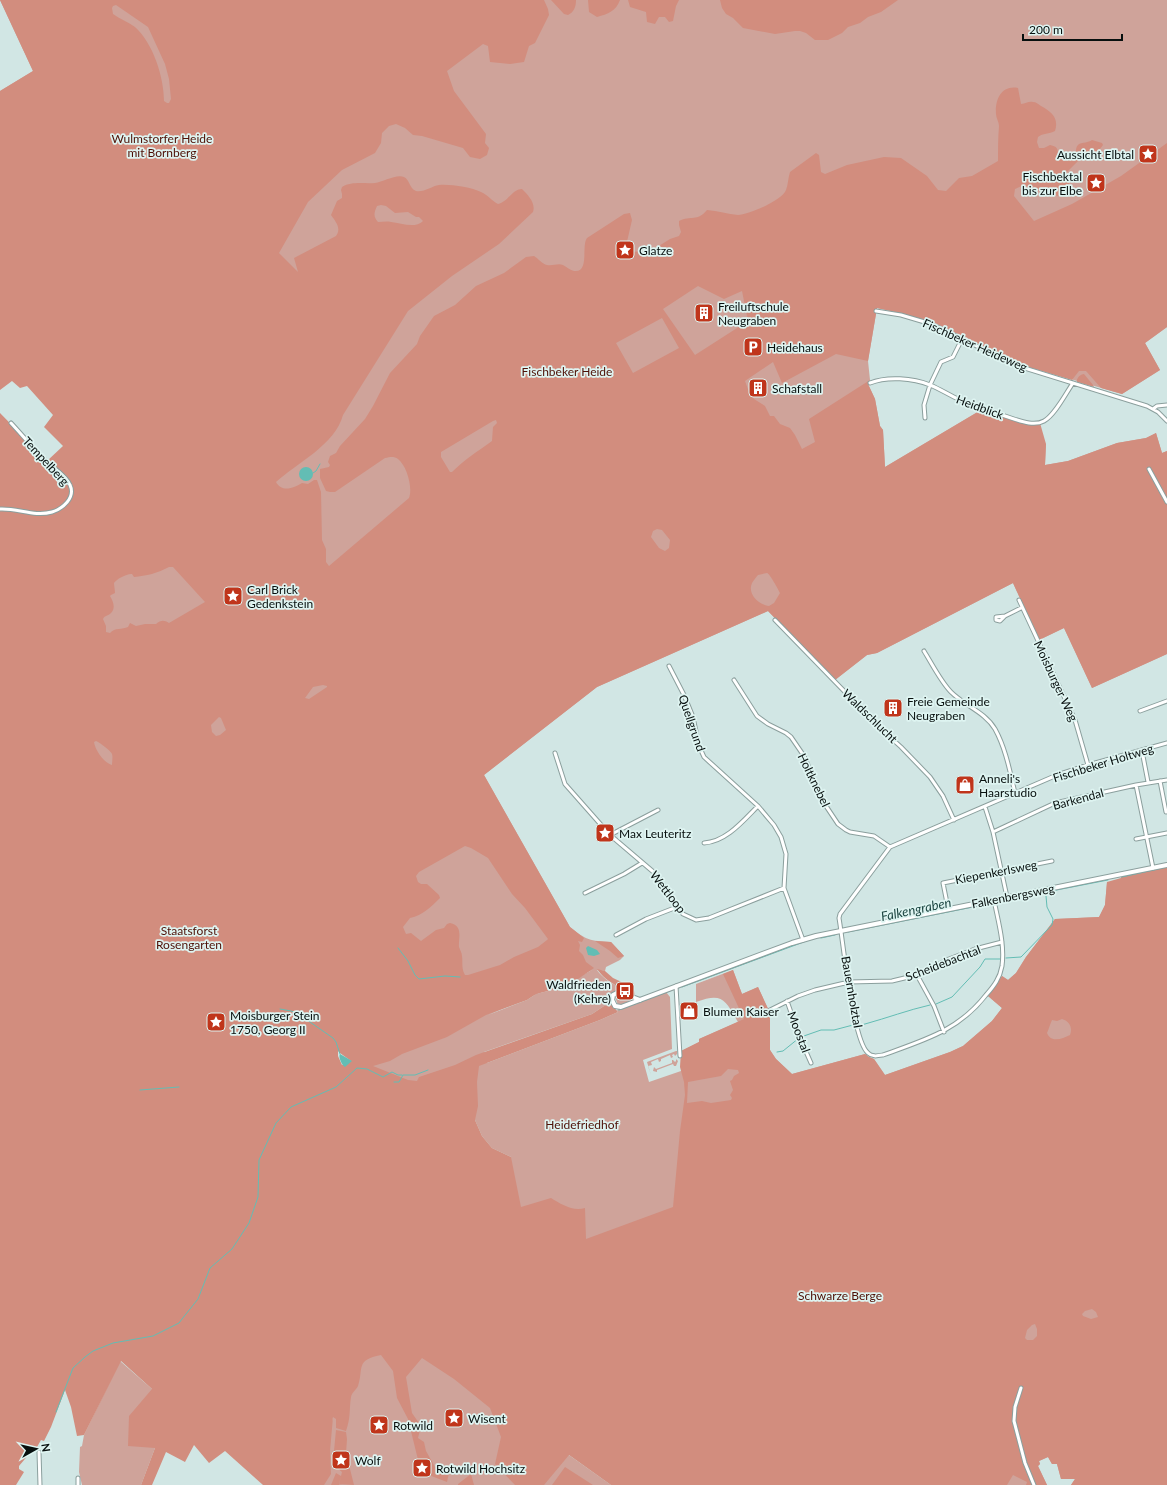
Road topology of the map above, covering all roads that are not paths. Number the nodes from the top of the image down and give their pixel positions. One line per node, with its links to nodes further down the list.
1 (876, 311): 2 (street, Fischbeker Heideweg)
2 (962, 339): 4 (street, Fischbeker Heideweg); 5 (street)
3 (870, 383): 5 (street, Heidblick)
4 (1073, 383): 5 (street, Heidblick); 7 (street, Fischbeker Heideweg)
5 (930, 385): 8 (street)
6 (1167, 405): 7 (street)
7 (1153, 409): 9 (street)
8 (926, 418)
9 (1167, 422)
10 (11, 423): 13 (street, Tempelberg)
11 (1149, 469): 12 (street)
12 (1167, 502)
13 (0, 509)
14 (1018, 600): 15 (street, Moisburger Weg)
15 (1021, 608): 16 (street); 26 (street, Moisburger Weg)
16 (1006, 616)
17 (775, 620): 36 (street, Waldschlucht)
18 (924, 651): 31 (street)
19 (669, 666): 32 (street, Quellgrund)
20 (734, 680): 43 (street, Holtknebel)
21 (1167, 701): 22 (street)
22 (1140, 711)
23 (1167, 744): 24 (street, Fischbeker Holtweg)
24 (1142, 751): 26 (street, Fischbeker Holtweg); 29 (street)
25 (555, 753): 39 (street, Wettloop)
26 (1088, 765): 31 (street, Fischbeker Holtweg)
27 (1167, 780): 28 (street, Barkendal)
28 (1160, 781): 29 (street, Barkendal); 35 (street)
29 (1148, 782): 30 (street, Barkendal)
30 (1136, 785): 37 (street, Barkendal); 40 (street)
31 (1015, 793): 33 (street, Fischbeker Holtweg)
32 (758, 806): 42 (street); 49 (street, Quellgrund)
33 (986, 807): 36 (street, Fischbeker Holtweg); 37 (street)
34 (658, 810): 39 (street)
35 (1166, 812)
36 (954, 820): 43 (street, Fischbeker Holtweg)
37 (993, 832): 48 (street)
38 (1167, 833): 40 (street)
39 (610, 835): 45 (street, Wettloop)
40 (1147, 836): 41 (street); 47 (street)
41 (1136, 839)
42 (704, 843)
43 (890, 847): 55 (street)
44 (1052, 861): 48 (street, Kiepenkerlsweg)
45 (642, 863): 50 (street); 53 (street, Wettloop)
46 (1167, 865): 47 (street, Falkenbergsweg)
47 (1153, 868): 51 (street, Falkenbergsweg)
48 (1002, 871): 51 (street); 54 (street, Kiepenkerlsweg)
49 (784, 888): 53 (street, Wettloop); 57 (street, Quellgrund)
50 (585, 893)
51 (1007, 897): 52 (street, Falkenbergsweg)
52 (994, 900): 54 (street, Falkenbergsweg); 58 (street, Bauernholztal)
53 (677, 907): 56 (street)
54 (948, 908): 55 (street, Falkenbergsweg)
55 (841, 931): 57 (street, Falkenbergsweg); 60 (street, Bauernholztal)
56 (616, 935)
57 (804, 940): 61 (street, Falkenbergsweg)
58 (1002, 942): 59 (street, Scheidebachtal); 65 (street, Bauernholztal)
59 (916, 975): 60 (street, Scheidebachtal); 65 (street)
60 (849, 982): 63 (street, Scheidebachtal); 65 (street, Bauernholztal)
61 (676, 986): 62 (street, Falkenbergsweg); 66 (street)
62 (640, 1000): 62 (street, Falkenbergsweg)
63 (787, 1002): 64 (street, Scheidebachtal); 67 (street, Moostal)
64 (770, 1010)
65 (944, 1032)
66 (680, 1056)
67 (811, 1063)
68 (1021, 1388): 73 (street)
69 (39, 1452): 71 (street)
70 (78, 1478): 72 (street)
71 (40, 1485)
72 (78, 1485)
73 (1034, 1485)

